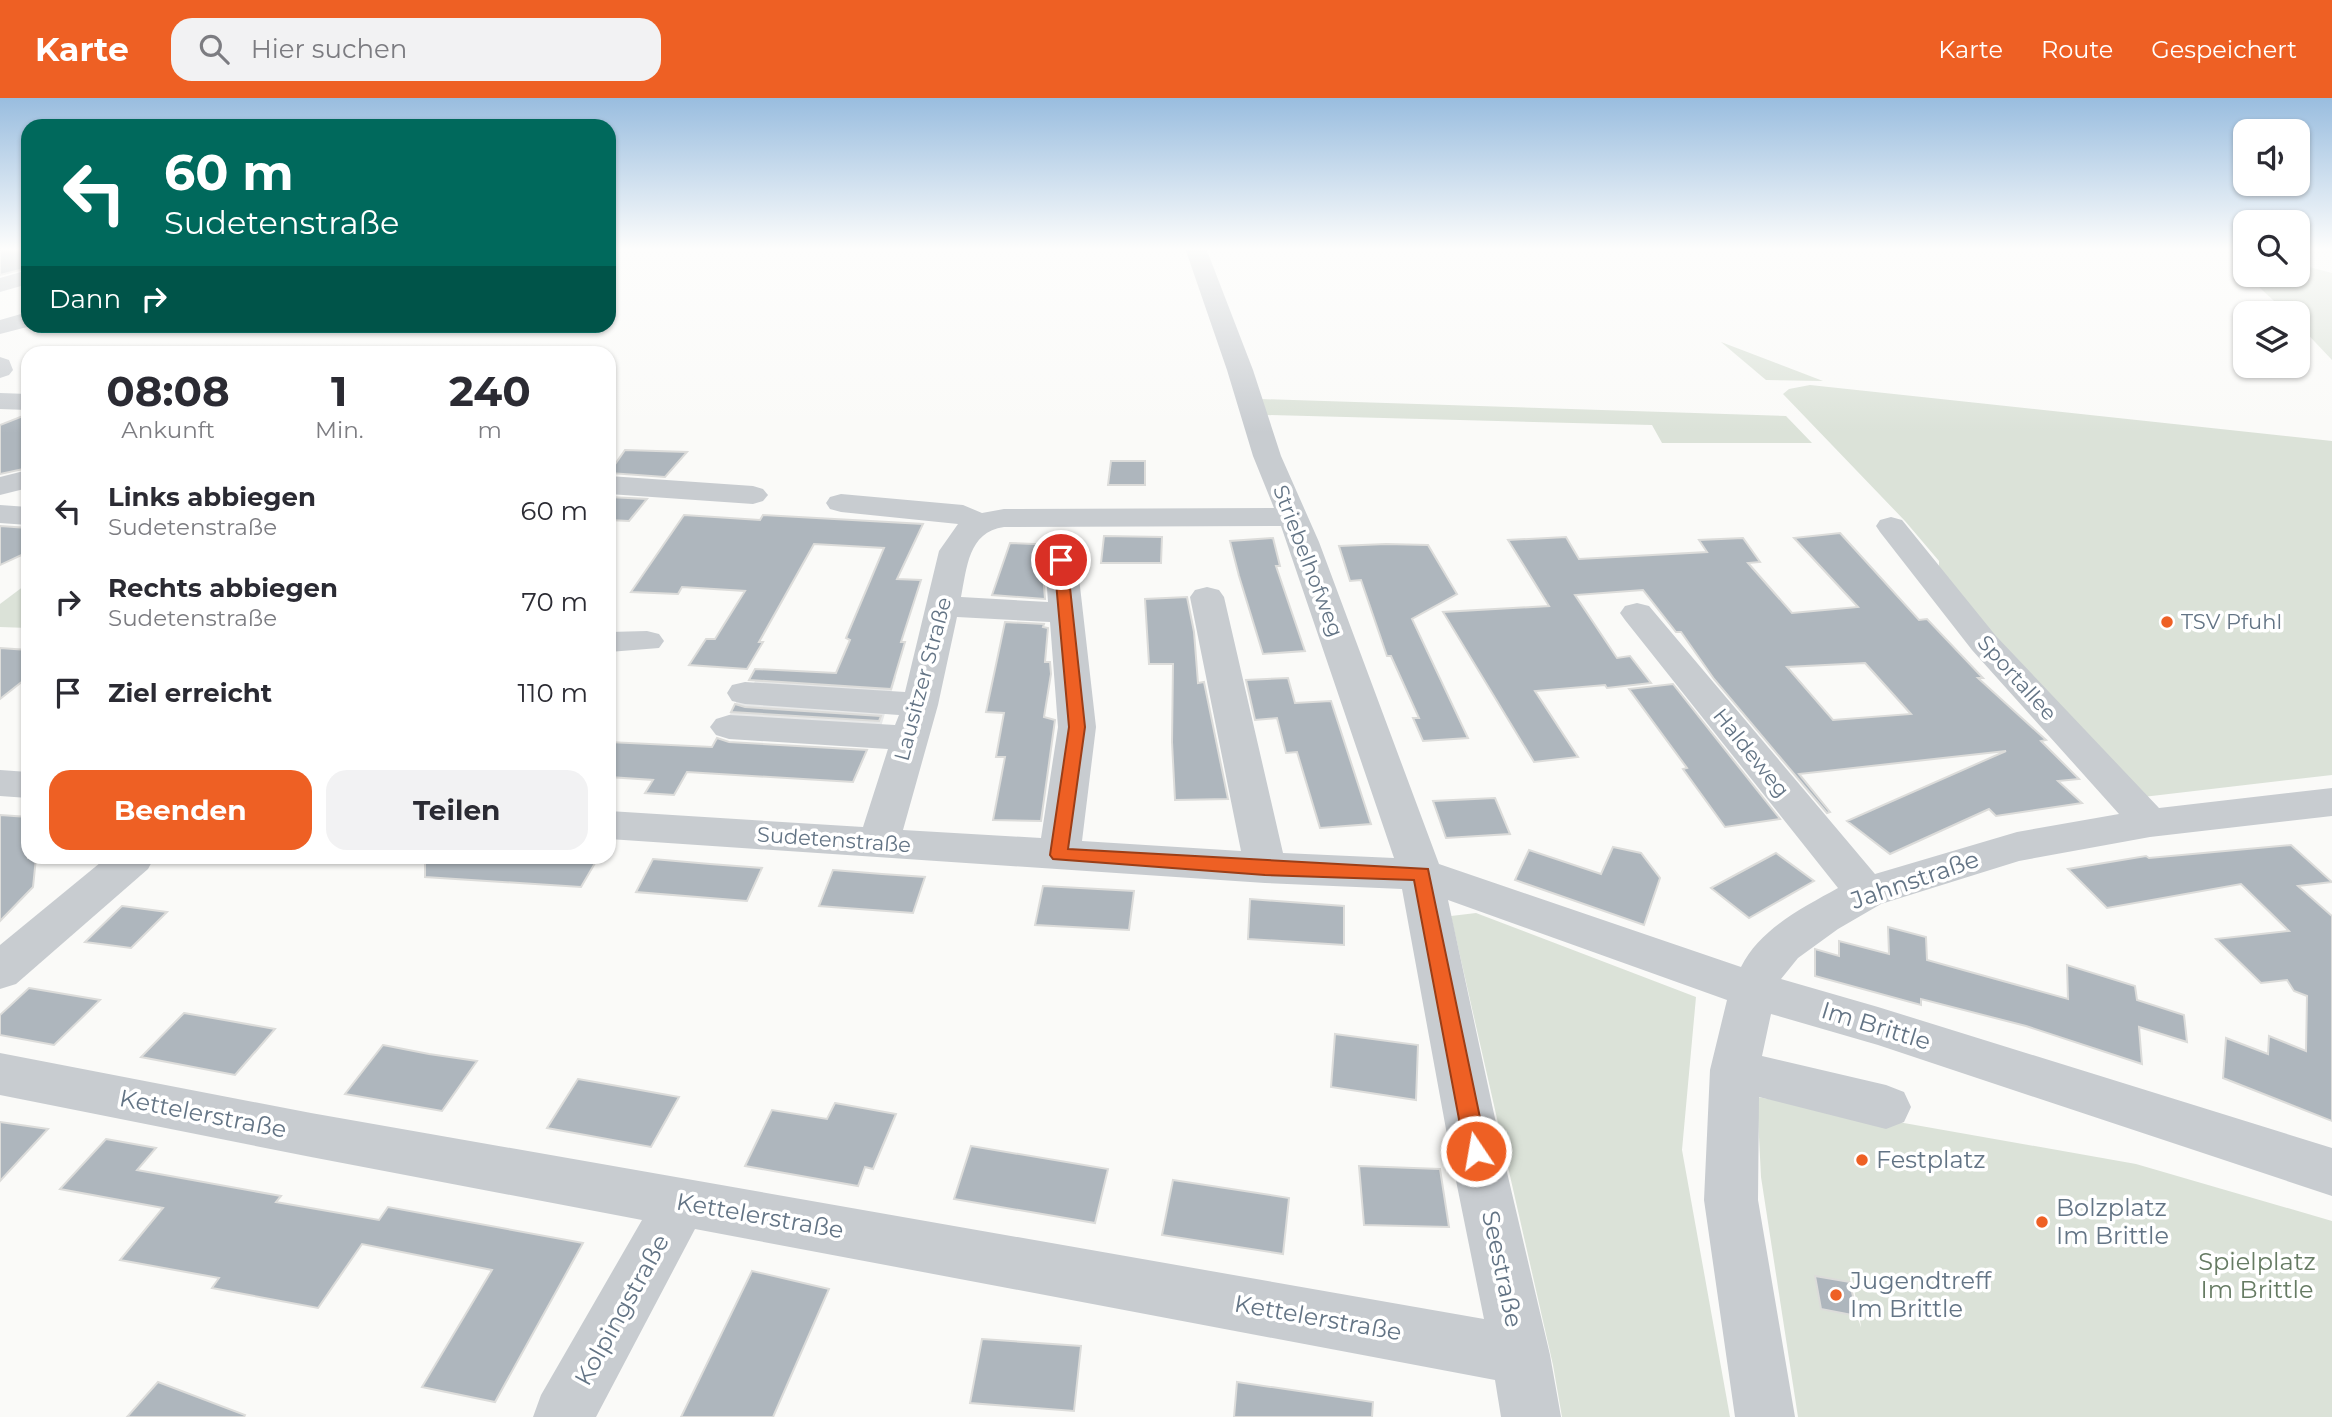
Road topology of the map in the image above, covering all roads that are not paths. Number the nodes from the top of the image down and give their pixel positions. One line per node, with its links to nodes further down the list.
1 (1218, 310): 13 (street, Striebelhofweg)
2 (21, 321): 3 (street)
3 (0, 327)
4 (0, 401): 5 (street)
5 (21, 402)
6 (21, 482): 8 (street)
7 (616, 485): 9 (street)
8 (0, 486)
9 (752, 495)
10 (841, 503): 14 (street)
11 (0, 514): 12 (street)
12 (21, 516)
13 (1292, 517): 14 (street); 35 (street, Striebelhofweg)
14 (978, 523): 18 (street, Lausitzer Straße)
15 (1891, 526): 29 (street, Sportallee)
16 (1061, 560): 19 (street)
17 (1207, 597): 34 (street)
18 (943, 606): 19 (street); 24 (street, Lausitzer Straße)
19 (1066, 612): 32 (street)
20 (1637, 613): 36 (street, Haldeweg)
21 (647, 641): 22 (street)
22 (616, 642)
23 (745, 693): 24 (street)
24 (914, 721): 25 (street); 31 (street, Lausitzer Straße)
25 (729, 727)
26 (0, 783): 27 (street)
27 (21, 784)
28 (2332, 802): 29 (street, Jahnstraße)
29 (2150, 823): 36 (street, Jahnstraße)
30 (616, 825): 31 (street, Sudetenstraße)
31 (879, 843): 32 (street, Sudetenstraße)
32 (1059, 855): 34 (street, Sudetenstraße)
33 (126, 864): 37 (street)
34 (1265, 869): 35 (street, Sudetenstraße)
35 (1421, 874): 38 (street, Im Brittle); 44 (street, Seestraße)
36 (1866, 893): 38 (street, Jahnstraße)
37 (0, 971)
38 (1753, 990): 39 (street, Jahnstraße); 42 (street, Im Brittle)
39 (1735, 1070): 41 (street); 47 (street, Jahnstraße)
40 (0, 1074): 43 (street, Kettelerstraße)
41 (1886, 1107)
42 (2332, 1172)
43 (681, 1202): 44 (street, Kettelerstraße); 45 (street, Kolpingstraße)
44 (1521, 1355): 46 (street, Seestraße)
45 (563, 1417)
46 (1531, 1417)
47 (1765, 1417)

